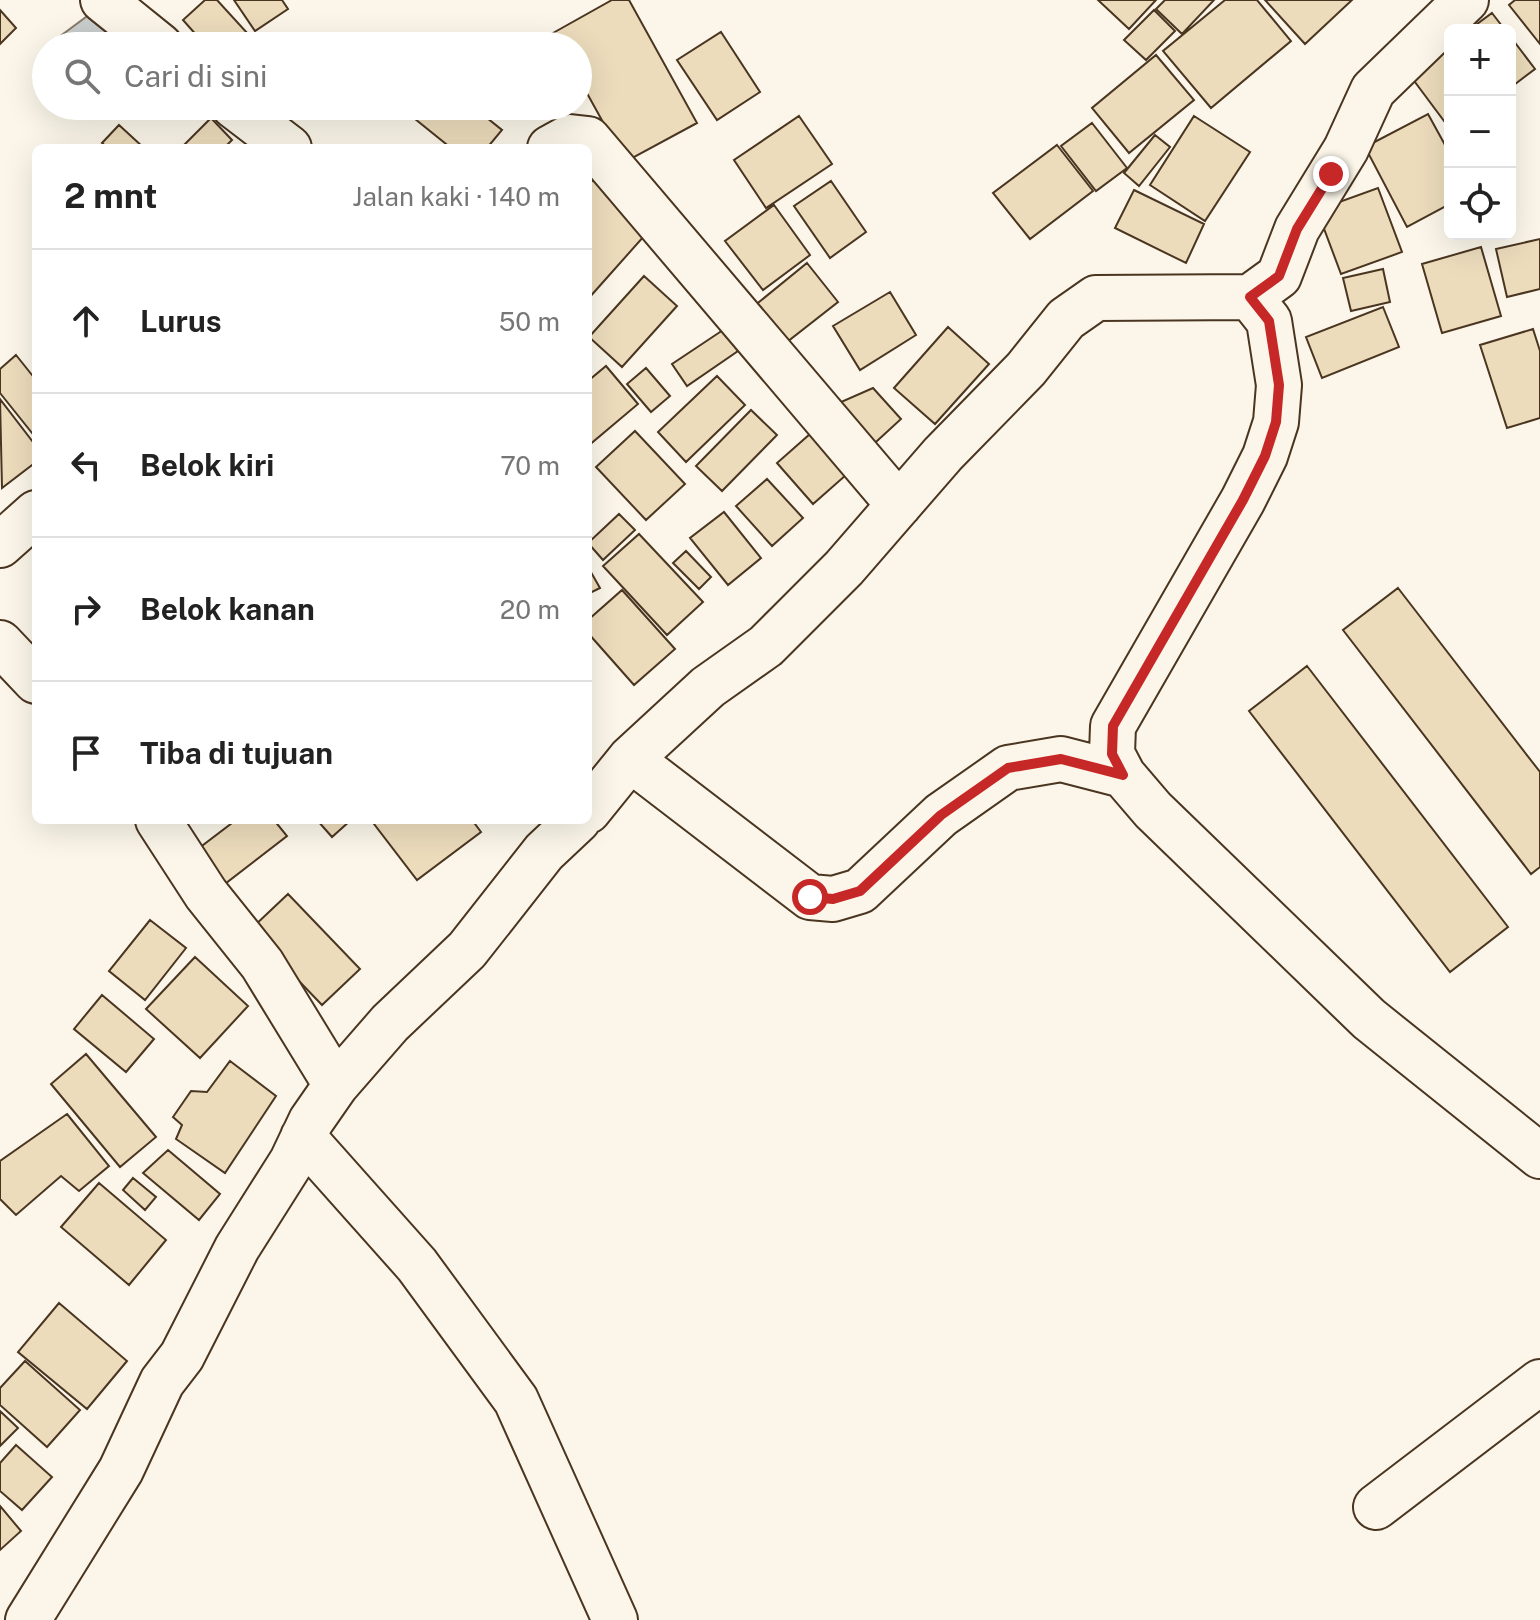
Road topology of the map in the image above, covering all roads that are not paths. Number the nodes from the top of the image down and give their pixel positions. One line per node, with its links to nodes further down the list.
1 (103, 0): 3 (street)
2 (1466, 0): 7 (street)
3 (143, 32)
4 (252, 120): 5 (street)
5 (284, 144)
6 (557, 144): 8 (street)
7 (1250, 297): 8 (street); 14 (street)
8 (899, 505): 13 (street)
9 (32, 517): 10 (street)
10 (0, 545)
11 (0, 643): 12 (street)
12 (32, 677)
13 (630, 759): 14 (street); 15 (street)
14 (1123, 775): 20 (street)
15 (592, 806)
16 (161, 824): 18 (street)
17 (574, 824): 18 (street)
18 (336, 1085): 19 (street)
19 (303, 1137): 23 (street); 24 (street)
20 (1540, 1156)
21 (1540, 1382): 22 (street)
22 (1376, 1507)
23 (28, 1620)
24 (615, 1620)

